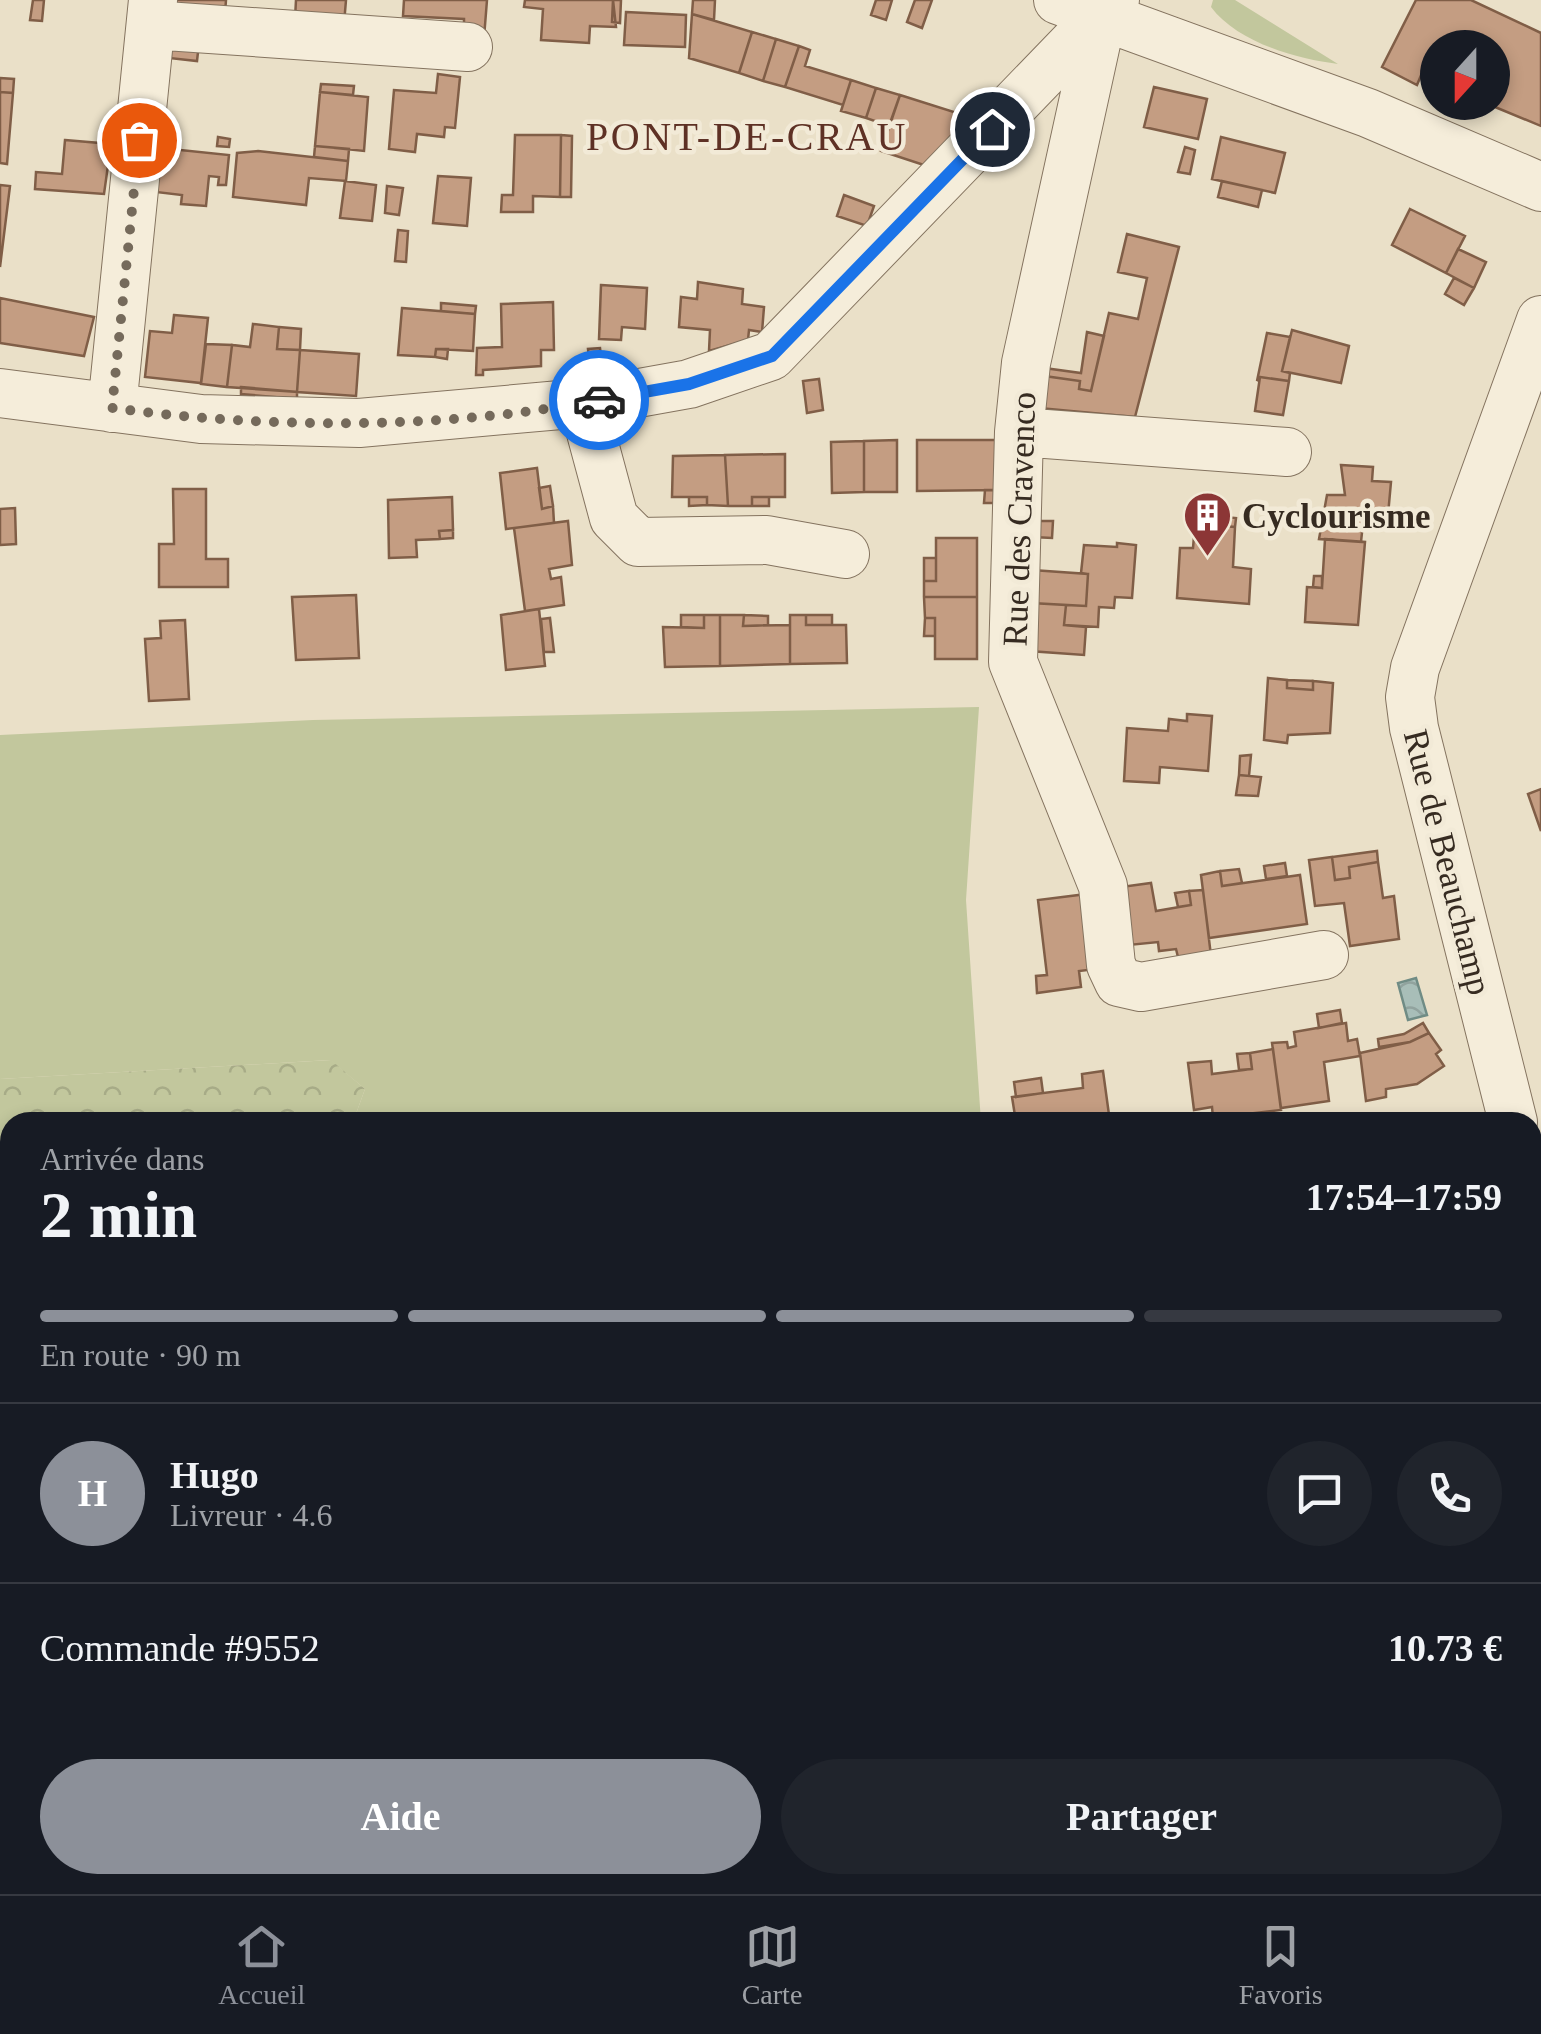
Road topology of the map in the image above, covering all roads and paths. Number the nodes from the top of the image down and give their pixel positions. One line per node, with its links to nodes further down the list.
1 (1170, 0): 5 (street)
2 (1092, 5): 5 (street); 9 (street); 11 (street, Rue des Cravenco)
3 (152, 12): 4 (street); 10 (street)
4 (468, 47)
5 (1188, 50): 6 (street)
6 (1541, 187)
7 (1541, 320): 15 (street, Rue de Beauchamp)
8 (0, 394): 10 (street)
9 (583, 404): 10 (street); 13 (street)
10 (112, 408)
11 (1019, 432): 12 (street); 14 (street, Rue des Cravenco)
12 (1287, 452)
13 (845, 554)
14 (1324, 954)
15 (1511, 1112)

